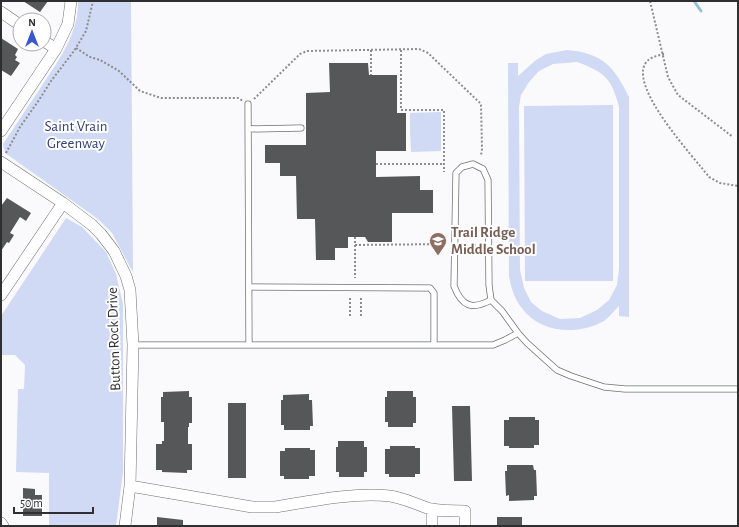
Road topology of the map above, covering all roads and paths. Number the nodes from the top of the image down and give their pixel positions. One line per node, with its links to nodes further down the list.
1 (71, 1): 8 (street)
2 (93, 1): 7 (path)
3 (650, 1): 11 (path)
4 (1, 12): 5 (street)
5 (12, 20)
6 (52, 46): 8 (street)
7 (76, 48): 13 (path); 19 (path)
8 (56, 49): 16 (street)
9 (371, 50): 10 (path); 12 (path); 13 (path)
10 (401, 50): 18 (path); 21 (path)
11 (664, 54): 17 (path); 23 (path)
12 (371, 75)
13 (248, 104): 15 (lane)
14 (301, 128): 15 (lane)
15 (248, 129): 31 (lane)
16 (1, 131)
17 (733, 137)
18 (481, 155)
19 (2, 159): 24 (street, Button Rock Drive)
20 (376, 164): 21 (path)
21 (444, 164): 22 (path)
22 (444, 172)
23 (738, 186)
24 (63, 203): 32 (street); 39 (street, Button Rock Drive)
25 (355, 238): 26 (path)
26 (355, 244): 27 (path); 30 (path)
27 (445, 244)
28 (462, 244): 29 (path)
29 (479, 244)
30 (355, 278)
31 (249, 287): 40 (lane); 41 (lane)
32 (1, 295)
33 (350, 298): 36 (path)
34 (361, 298): 37 (path)
35 (491, 300): 35 (lane); 38 (lane)
36 (350, 316)
37 (361, 316)
38 (518, 333): 41 (lane); 42 (lane)
39 (133, 344): 40 (lane); 43 (street, Button Rock Drive)
40 (249, 345): 41 (lane)
41 (434, 345)
42 (738, 389)
43 (130, 486): 44 (street); 47 (street, Button Rock Drive)
44 (432, 509): 48 (street); 49 (street)
45 (1, 523): 46 (street)
46 (3, 526)
47 (125, 526)
48 (432, 526)
49 (465, 526)

